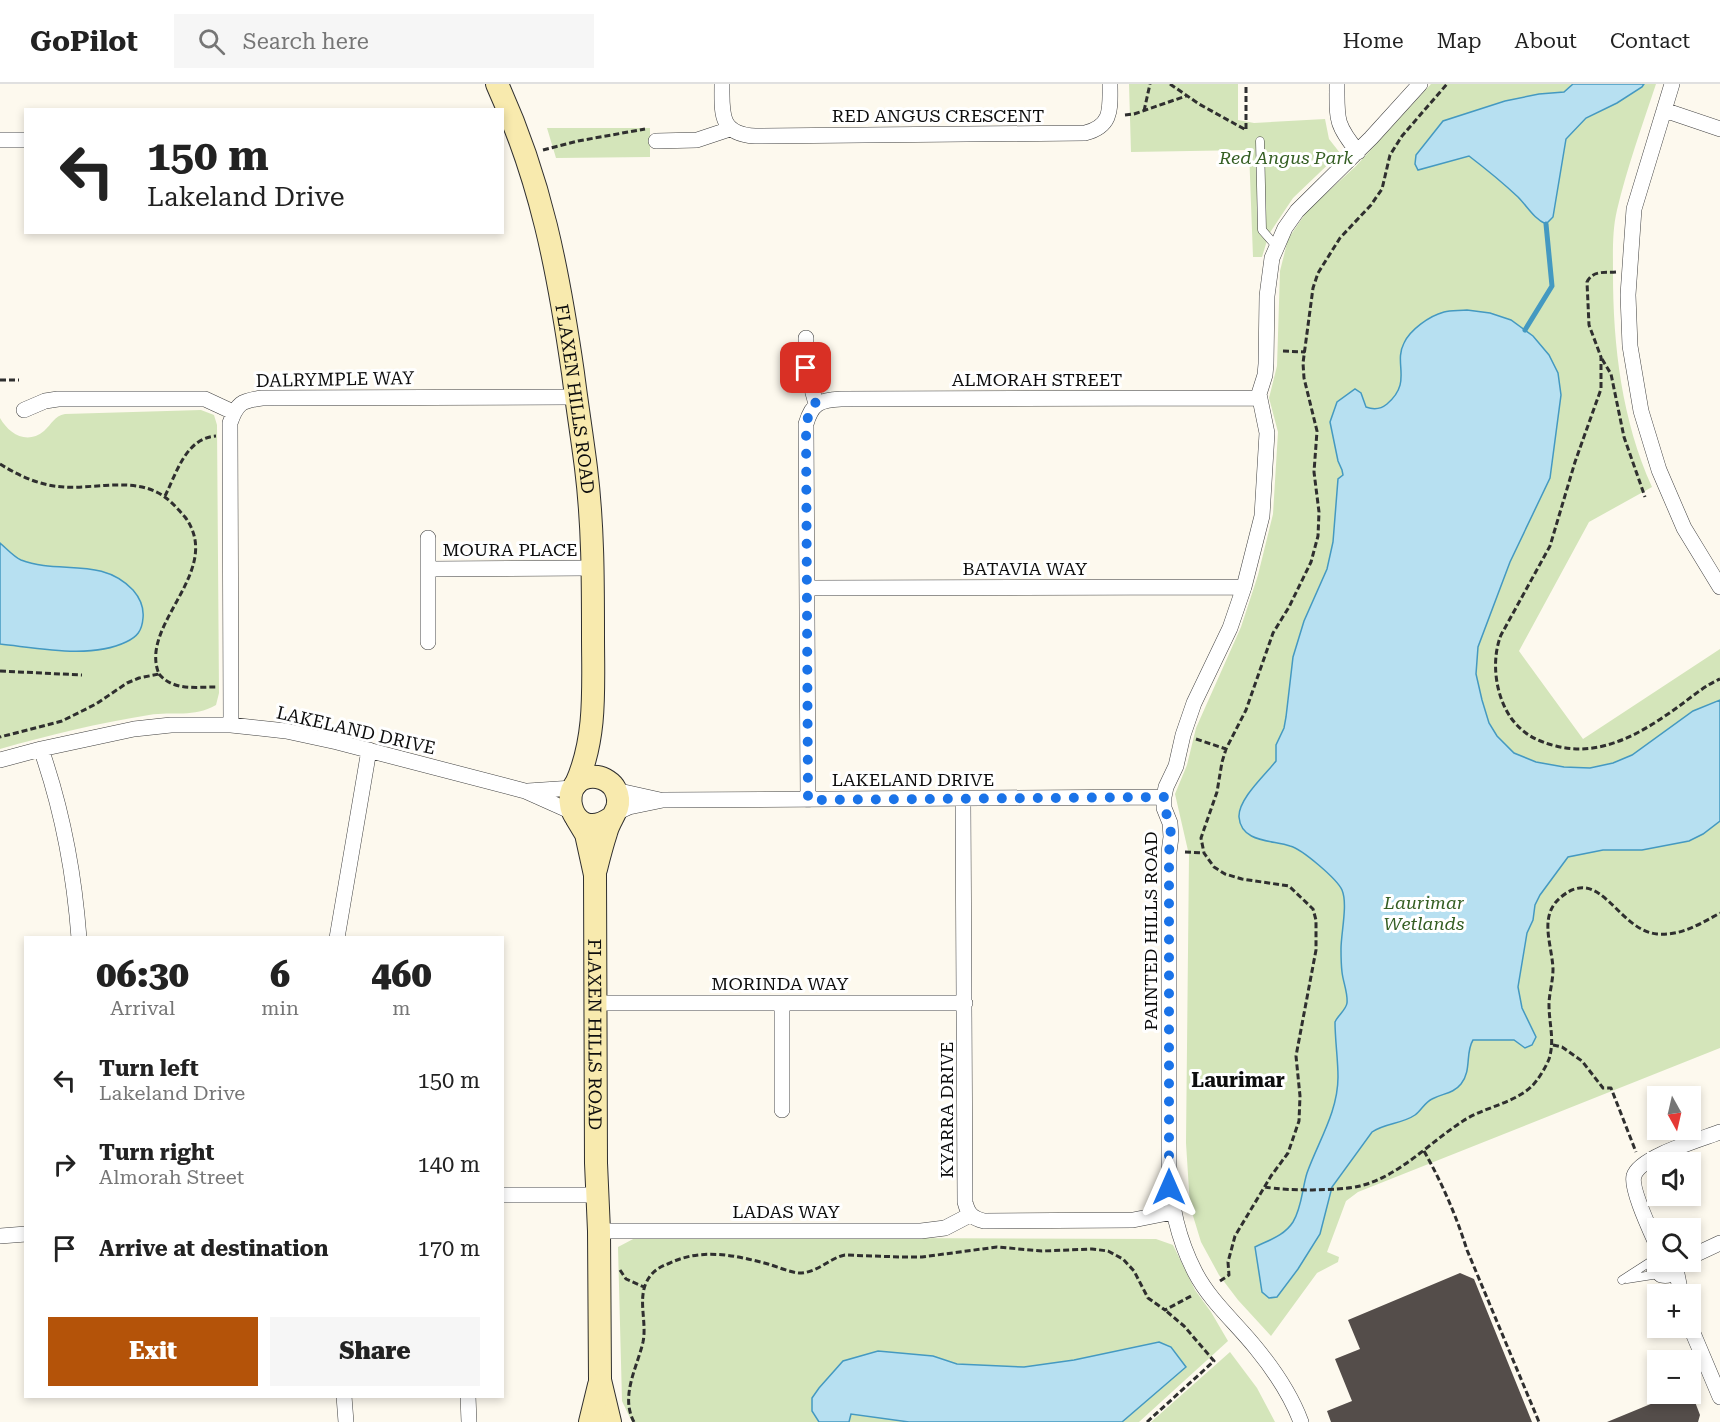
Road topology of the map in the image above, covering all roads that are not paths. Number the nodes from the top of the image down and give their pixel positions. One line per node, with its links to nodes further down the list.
1 (497, 84): 7 (street, FLAXEN HILLS ROAD)
2 (722, 84): 11 (street)
3 (1110, 84): 11 (street, RED ANGUS CRESCENT)
4 (1337, 84): 17 (street)
5 (1420, 84): 17 (street)
6 (1672, 84): 9 (street)
7 (504, 108)
8 (504, 109): 10 (street, FLAXEN HILLS ROAD)
9 (1664, 110): 12 (street); 29 (street)
10 (509, 127): 20 (street, FLAXEN HILLS ROAD)
11 (730, 129): 13 (street)
12 (1720, 129)
13 (652, 135)
14 (0, 140): 15 (street)
15 (24, 140)
16 (1260, 141): 18 (lane)
17 (1358, 152): 18 (street)
18 (1276, 246): 21 (street)
19 (806, 338): 22 (street)
20 (576, 397): 24 (street, DALRYMPLE WAY); 26 (street, FLAXEN HILLS ROAD)
21 (1259, 398): 22 (street, ALMORAH STREET); 28 (street)
22 (816, 405): 30 (street)
23 (24, 410): 24 (street)
24 (234, 412): 33 (street)
25 (428, 538): 27 (street, MOURA PLACE)
26 (592, 568): 27 (street, MOURA PLACE); 32 (street, FLAXEN HILLS ROAD)
27 (428, 569): 31 (street, MOURA PLACE)
28 (1244, 587): 30 (street, BATAVIA WAY); 40 (street)
29 (1720, 587)
30 (807, 588): 43 (street)
31 (428, 642)
32 (592, 724): 37 (street, FLAXEN HILLS ROAD); 38 (street, FLAXEN HILLS ROAD)
33 (231, 725): 34 (street, LAKELAND DRIVE); 35 (street, LAKELAND DRIVE)
34 (41, 749): 36 (street, LAKELAND DRIVE); 47 (street)
35 (369, 750): 39 (street, LAKELAND DRIVE); 48 (street)
36 (0, 760)
37 (575, 786): 38 (street); 39 (street, LAKELAND DRIVE); 44 (street)
38 (613, 786): 42 (street, LAKELAND DRIVE); 45 (street)
39 (525, 791): 44 (street, LAKELAND DRIVE)
40 (1164, 797): 41 (street, LAKELAND DRIVE); 56 (street, PAINTED HILLS ROAD)
41 (963, 799): 43 (street, LAKELAND DRIVE); 49 (street, KYARRA DRIVE)
42 (663, 800): 43 (street, LAKELAND DRIVE); 45 (street, LAKELAND DRIVE)
43 (808, 800)
44 (575, 815): 45 (street); 46 (street, FLAXEN HILLS ROAD)
45 (613, 816): 46 (street, FLAXEN HILLS ROAD)
46 (595, 875): 50 (street, FLAXEN HILLS ROAD)
47 (79, 936)
48 (337, 936)
49 (965, 1002): 51 (street, MORINDA WAY); 57 (street, KYARRA DRIVE)
50 (594, 1003): 51 (street, MORINDA WAY); 55 (street, FLAXEN HILLS ROAD)
51 (782, 1003): 52 (street)
52 (782, 1110)
53 (1720, 1132): 58 (street)
54 (504, 1195): 55 (street)
55 (597, 1195): 59 (street, FLAXEN HILLS ROAD)
56 (1173, 1212): 57 (street); 73 (street, PAINTED HILLS ROAD)
57 (970, 1215): 59 (street, LADAS WAY)
58 (1650, 1218)
59 (599, 1231): 65 (street, FLAXEN HILLS ROAD)
60 (24, 1234): 61 (street)
61 (0, 1236)
62 (1715, 1245): 63 (street)
63 (1701, 1250)
64 (1695, 1338): 66 (street)
65 (600, 1380): 71 (street, FLAXEN HILLS ROAD); 72 (street, FLAXEN HILLS ROAD)
66 (1720, 1397)
67 (344, 1398): 69 (street)
68 (468, 1398): 70 (street)
69 (346, 1422)
70 (469, 1422)
71 (590, 1422)
72 (610, 1422)
73 (1301, 1422)

